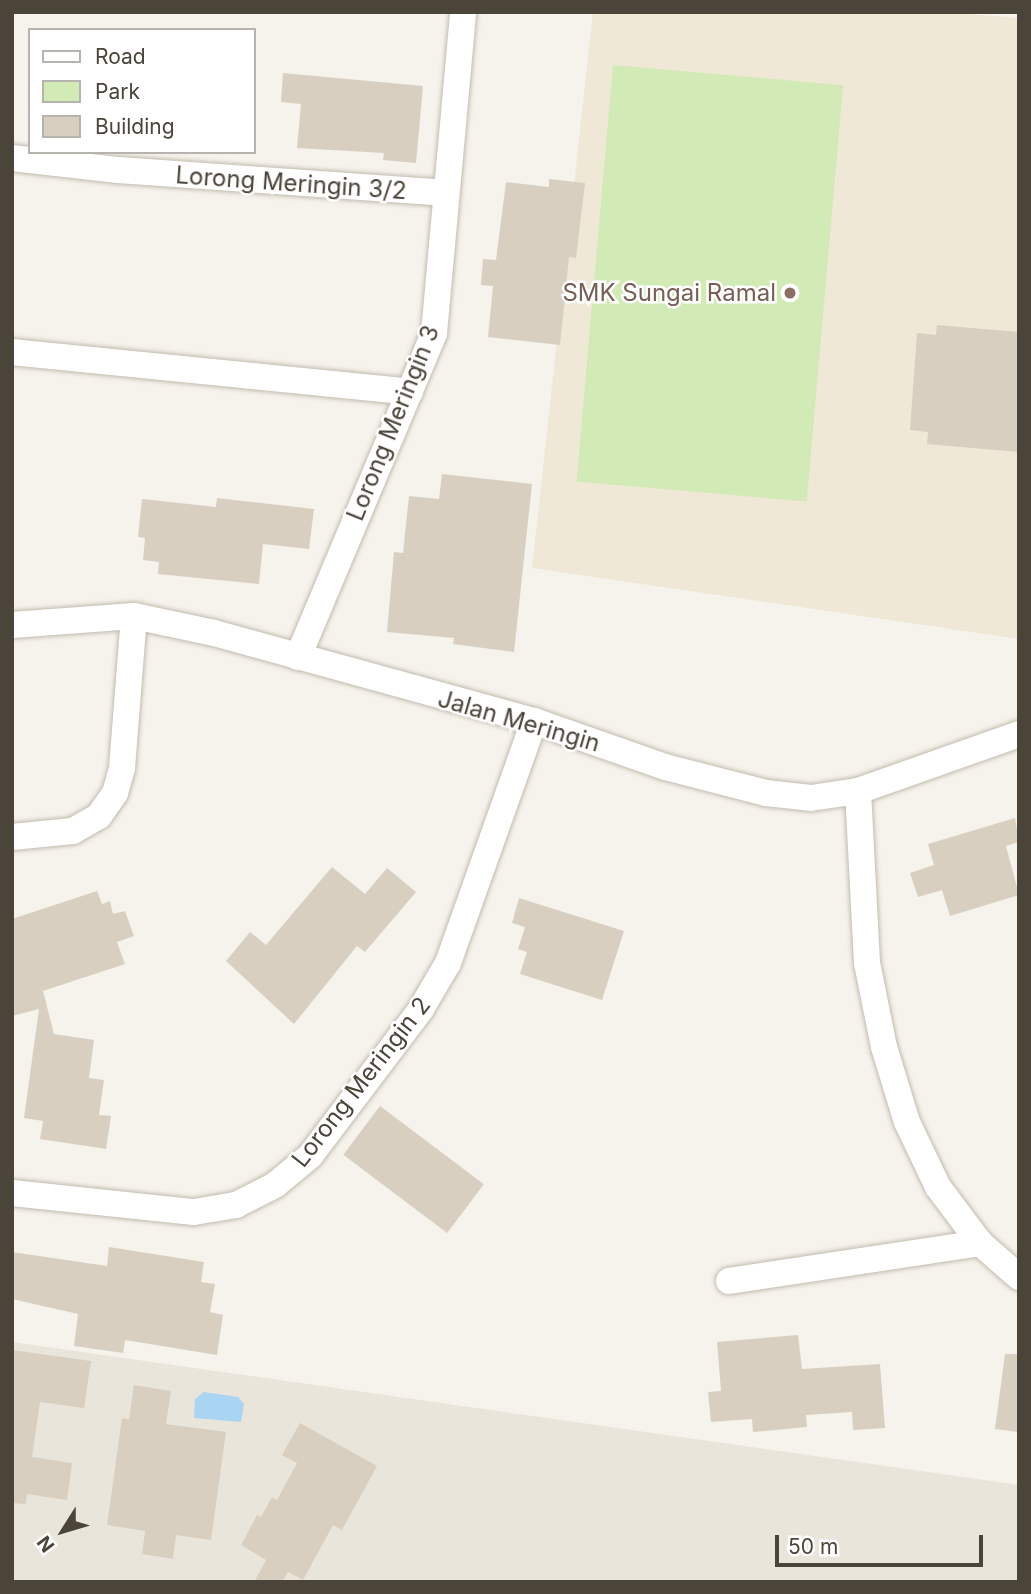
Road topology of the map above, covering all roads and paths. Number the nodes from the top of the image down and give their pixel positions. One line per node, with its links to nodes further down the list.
1 (463, 12): 3 (street, Lorong Meringin 3)
2 (12, 158): 3 (street, Lorong Meringin 3/2)
3 (444, 193): 5 (street, Lorong Meringin 3)
4 (12, 352): 5 (street)
5 (410, 392): 8 (street, Lorong Meringin 3)
6 (134, 616): 7 (street, Jalan Meringin); 8 (street, Jalan Meringin); 12 (street)
7 (12, 625)
8 (298, 657): 9 (street, Jalan Meringin)
9 (534, 721): 11 (street, Jalan Meringin); 13 (street, Lorong Meringin 2)
10 (1019, 734): 11 (street, Jalan Meringin)
11 (858, 791): 14 (street)
12 (12, 837)
13 (12, 1193)
14 (980, 1243): 15 (street); 16 (street)
15 (1019, 1277)
16 (729, 1281)

